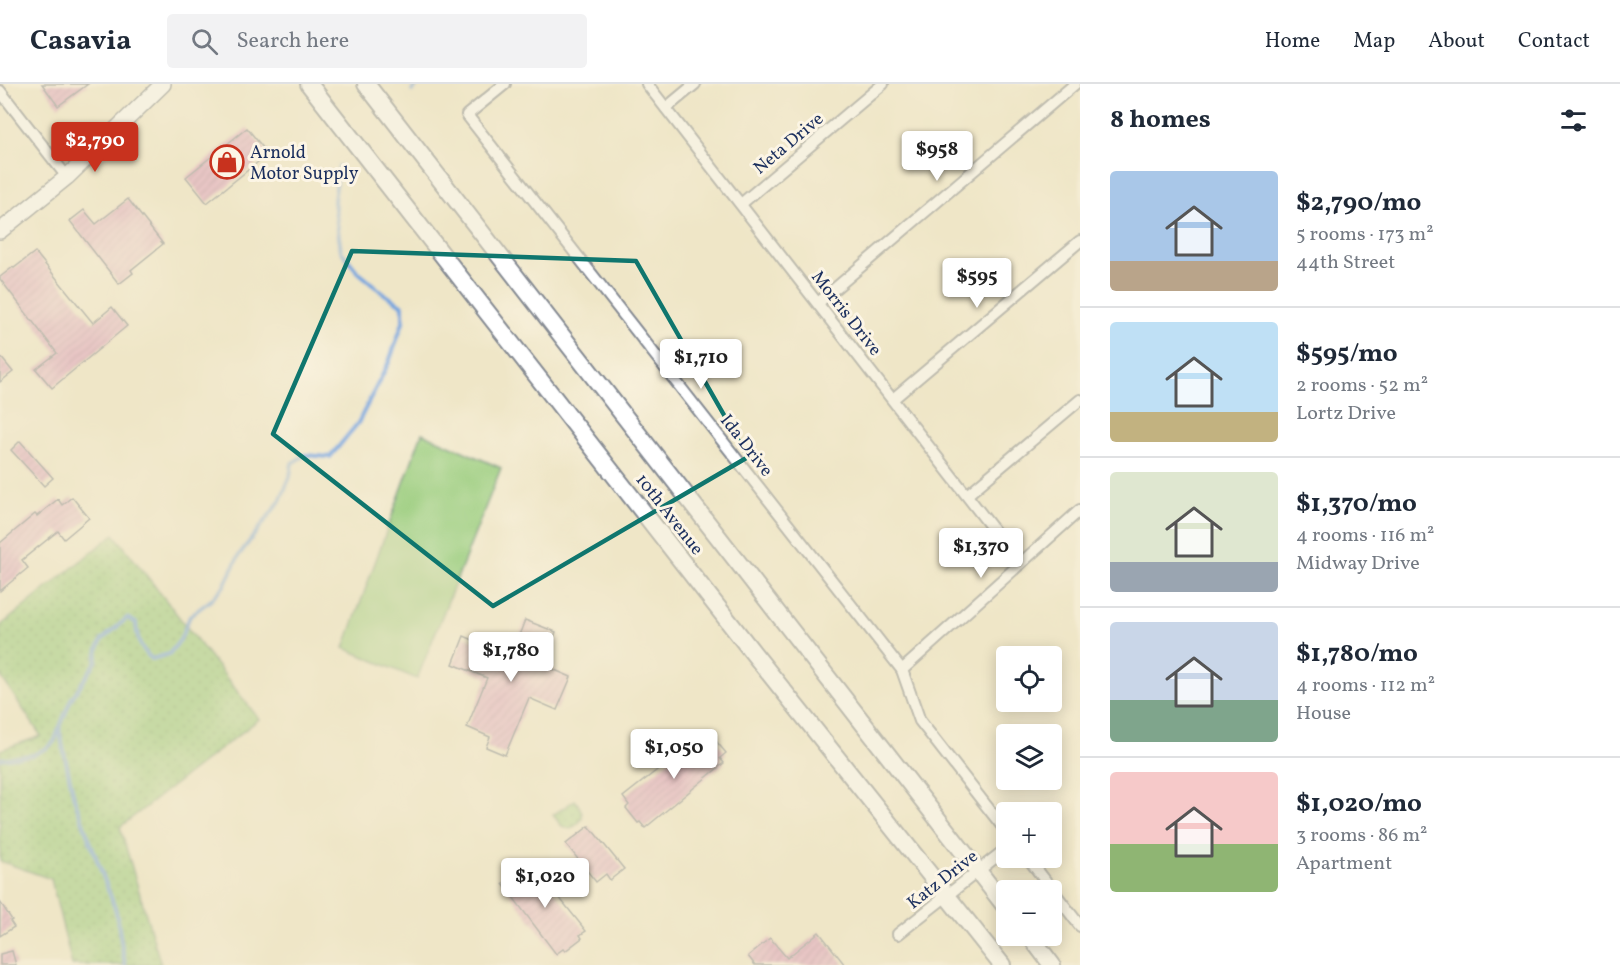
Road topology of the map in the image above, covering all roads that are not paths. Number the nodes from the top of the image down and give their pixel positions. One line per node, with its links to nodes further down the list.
1 (163, 84): 11 (street)
2 (309, 84): 27 (main road, 10th Avenue)
3 (366, 84): 25 (main road, 10th Avenue)
4 (505, 84): 21 (street, Ida Drive)
5 (647, 84): 10 (street, Morris Drive)
6 (695, 84): 10 (street)
7 (884, 84): 12 (street, Neta Drive)
8 (1075, 84): 15 (street)
9 (0, 91): 11 (street)
10 (666, 108): 12 (street, Morris Drive)
11 (67, 177): 13 (street)
12 (741, 204): 15 (street, Morris Drive)
13 (0, 231)
14 (1080, 241): 16 (street)
15 (818, 303): 16 (street, Morris Drive)
16 (893, 399): 18 (street, Morris Drive)
17 (1080, 400): 18 (street)
18 (967, 495): 20 (street, Morris Drive)
19 (1080, 510): 20 (street)
20 (1020, 564): 21 (street)
21 (902, 670): 22 (street, Ida Drive)
22 (996, 818)
23 (996, 857): 25 (street, Katz Drive)
24 (1036, 868): 28 (street)
25 (978, 871): 26 (main road, 10th Avenue); 27 (street, Katz Drive)
26 (996, 894)
27 (947, 896): 29 (street, Katz Drive); 31 (main road, 10th Avenue)
28 (1080, 926)
29 (898, 934)
30 (1038, 946): 32 (main road)
31 (1002, 965)
32 (1052, 965)

